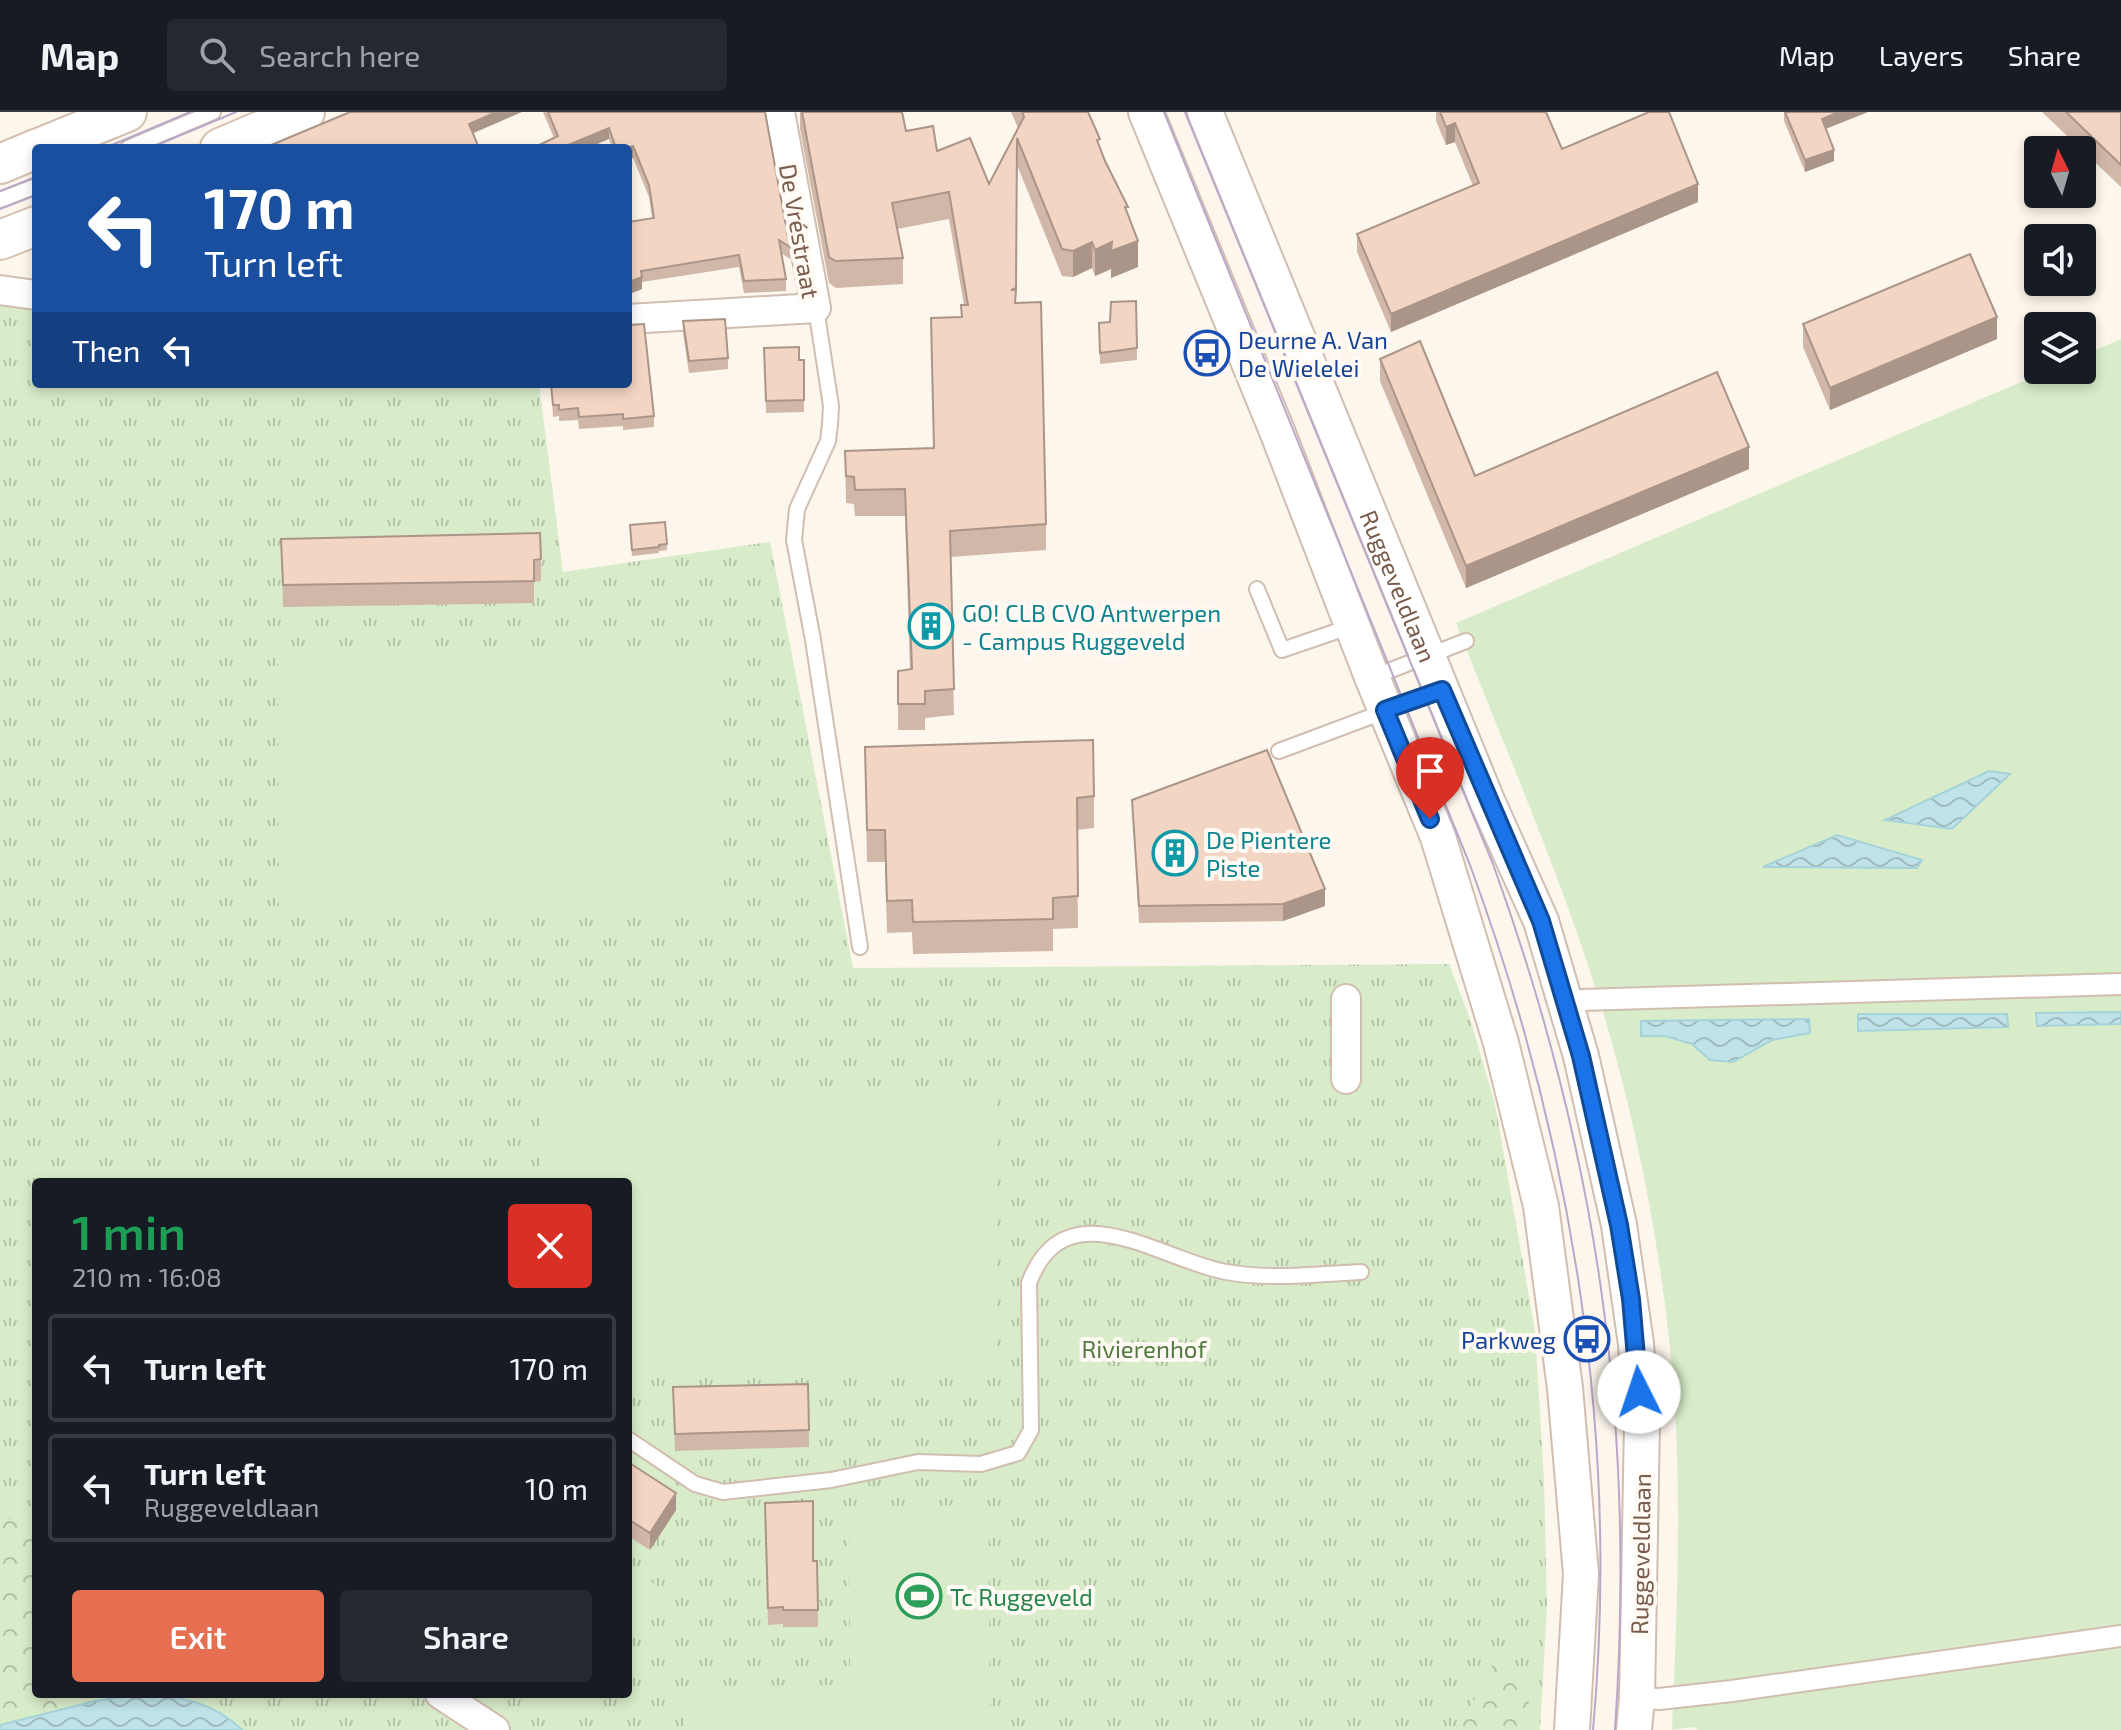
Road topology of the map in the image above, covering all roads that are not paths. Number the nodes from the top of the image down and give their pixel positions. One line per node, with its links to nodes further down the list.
1 (127, 112): 7 (main road)
2 (213, 112): 8 (lane)
3 (305, 112): 9 (main road)
4 (780, 112): 16 (street, De Vréstraat)
5 (1146, 112): 19 (street)
6 (1205, 112): 21 (street, Ruggeveldlaan)
7 (39, 144)
8 (137, 144)
9 (229, 144)
10 (32, 188): 11 (lane)
11 (0, 200)
12 (32, 228): 13 (main road)
13 (0, 240)
14 (0, 290): 15 (street)
15 (32, 294)
16 (816, 308): 17 (street, De Vréstraat); 26 (lane)
17 (632, 319)
18 (1257, 589): 19 (lane)
19 (1352, 626): 22 (street)
20 (1466, 641): 21 (lane)
21 (1428, 656): 22 (lane); 23 (street, Ruggeveldlaan)
22 (1372, 677): 24 (street)
23 (1442, 690): 24 (lane); 35 (street, Ruggeveldlaan)
24 (1385, 710): 25 (lane); 37 (street)
25 (1279, 751)
26 (860, 947)
27 (2121, 984): 29 (street)
28 (1346, 999): 30 (street)
29 (1581, 1000)
30 (1346, 1079)
31 (1361, 1272): 32 (lane)
32 (632, 1442)
33 (2121, 1636): 35 (street)
34 (446, 1698): 36 (street)
35 (1635, 1714)
36 (495, 1730)
37 (1572, 1730)

